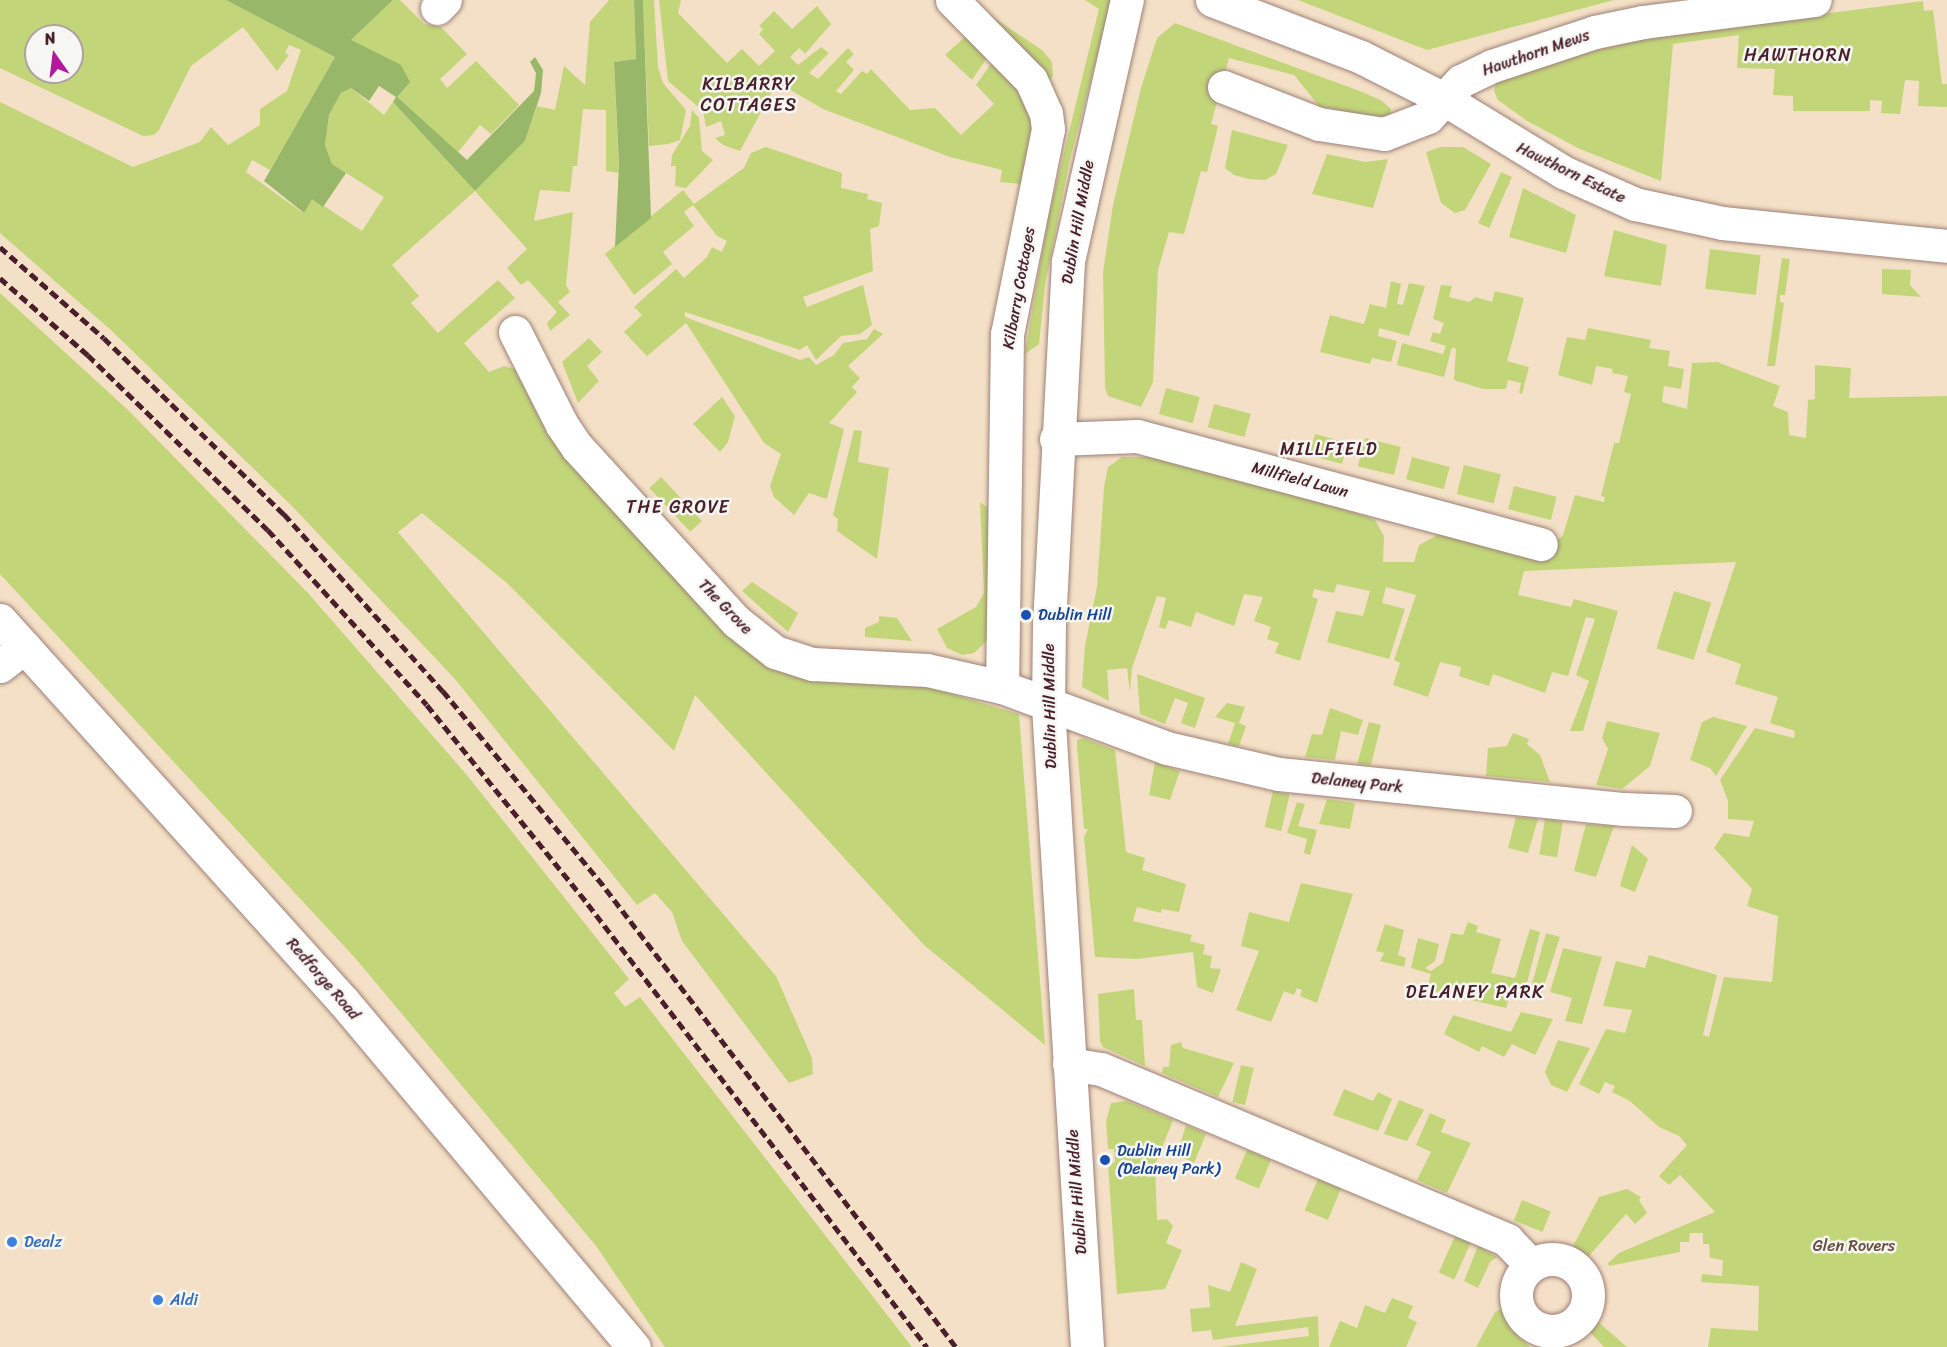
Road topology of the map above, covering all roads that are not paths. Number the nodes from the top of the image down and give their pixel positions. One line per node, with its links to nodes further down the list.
1 (952, 0): 13 (street, Kilbarry Cottages)
2 (1127, 0): 9 (street, Dublin Hill Middle)
3 (1212, 0): 6 (street)
4 (1815, 0): 6 (street, Hawthorn Mews)
5 (1224, 87): 6 (street)
6 (1444, 99): 7 (street, Hawthorn Estate)
7 (1947, 246)
8 (515, 332): 13 (street, The Grove)
9 (1056, 439): 10 (street, Millfield Lawn); 14 (street, Dublin Hill Middle)
10 (1540, 544)
11 (0, 620): 12 (street, Redforge Road)
12 (12, 656): 18 (street, Redforge Road)
13 (1002, 687): 14 (street, The Grove)
14 (1048, 706): 15 (street, Delaney Park); 16 (street, Dublin Hill Middle)
15 (1675, 811)
16 (1069, 1064): 17 (street); 19 (street, Dublin Hill Middle)
17 (1531, 1265)
18 (634, 1347)
19 (1087, 1347)

